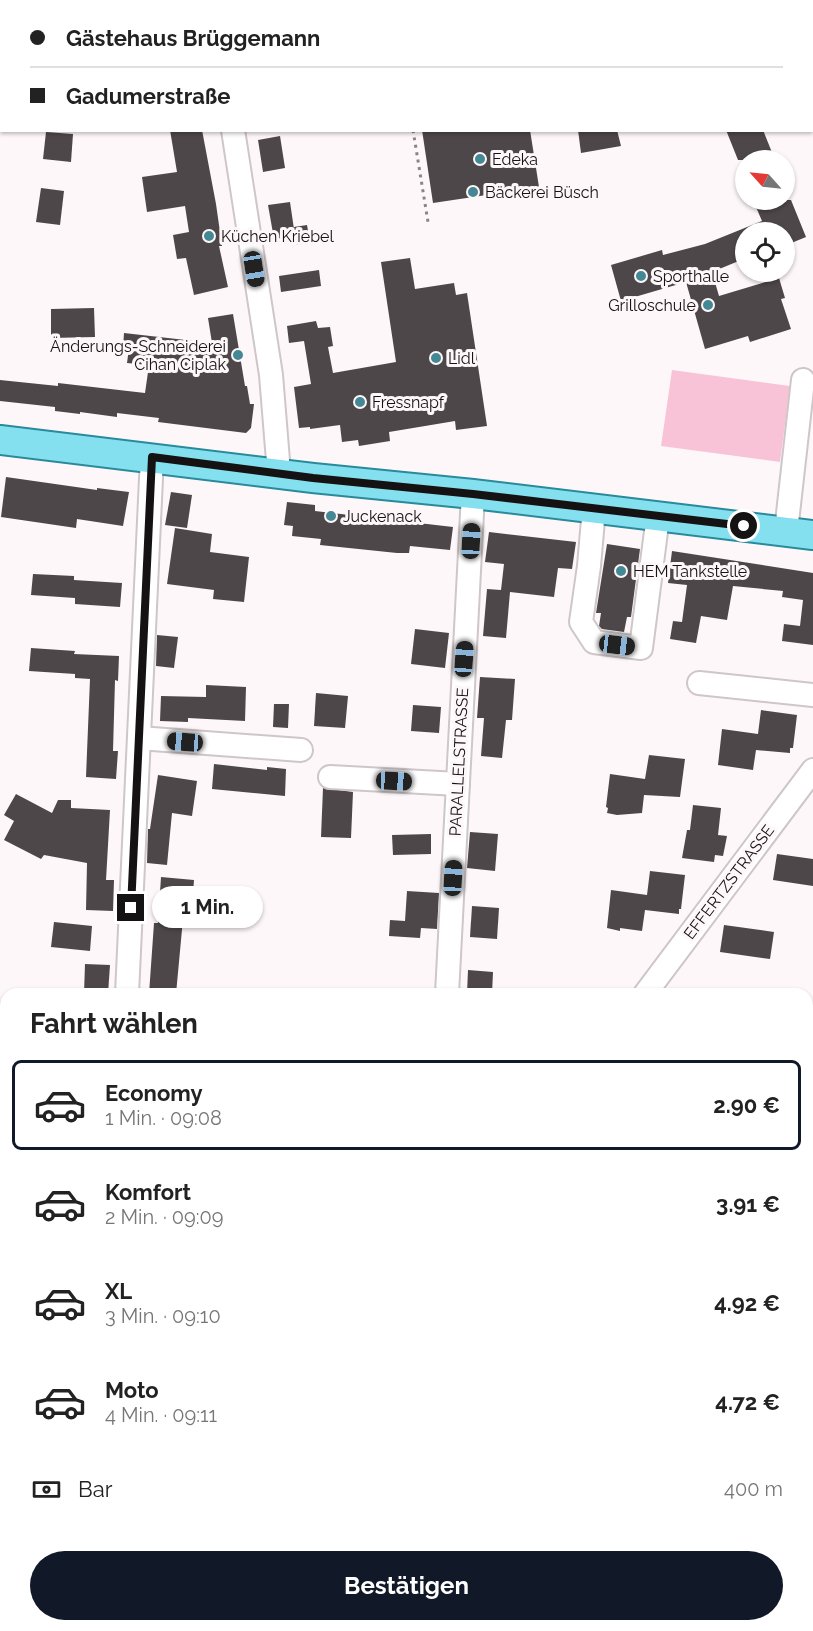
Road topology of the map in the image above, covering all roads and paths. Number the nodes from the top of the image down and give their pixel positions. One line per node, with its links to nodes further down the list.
1 (233, 132): 7 (street)
2 (413, 132): 3 (path)
3 (428, 222)
4 (802, 380): 11 (street)
5 (0, 440): 6 (main road)
6 (152, 457): 7 (main road); 14 (street)
7 (279, 473): 8 (main road)
8 (473, 494): 9 (main road); 18 (street, PARALLELSTRASSE)
9 (594, 508): 10 (main road); 10 (street)
10 (658, 516): 11 (main road)
11 (800, 533)
12 (699, 683): 13 (street)
13 (813, 695)
14 (139, 738): 15 (street); 19 (street)
15 (301, 750)
16 (813, 770): 21 (street, EFFERTZSTRASSE)
17 (330, 777): 18 (street)
18 (458, 784): 20 (street, PARALLELSTRASSE)
19 (127, 988)
20 (447, 988)
21 (650, 988)

